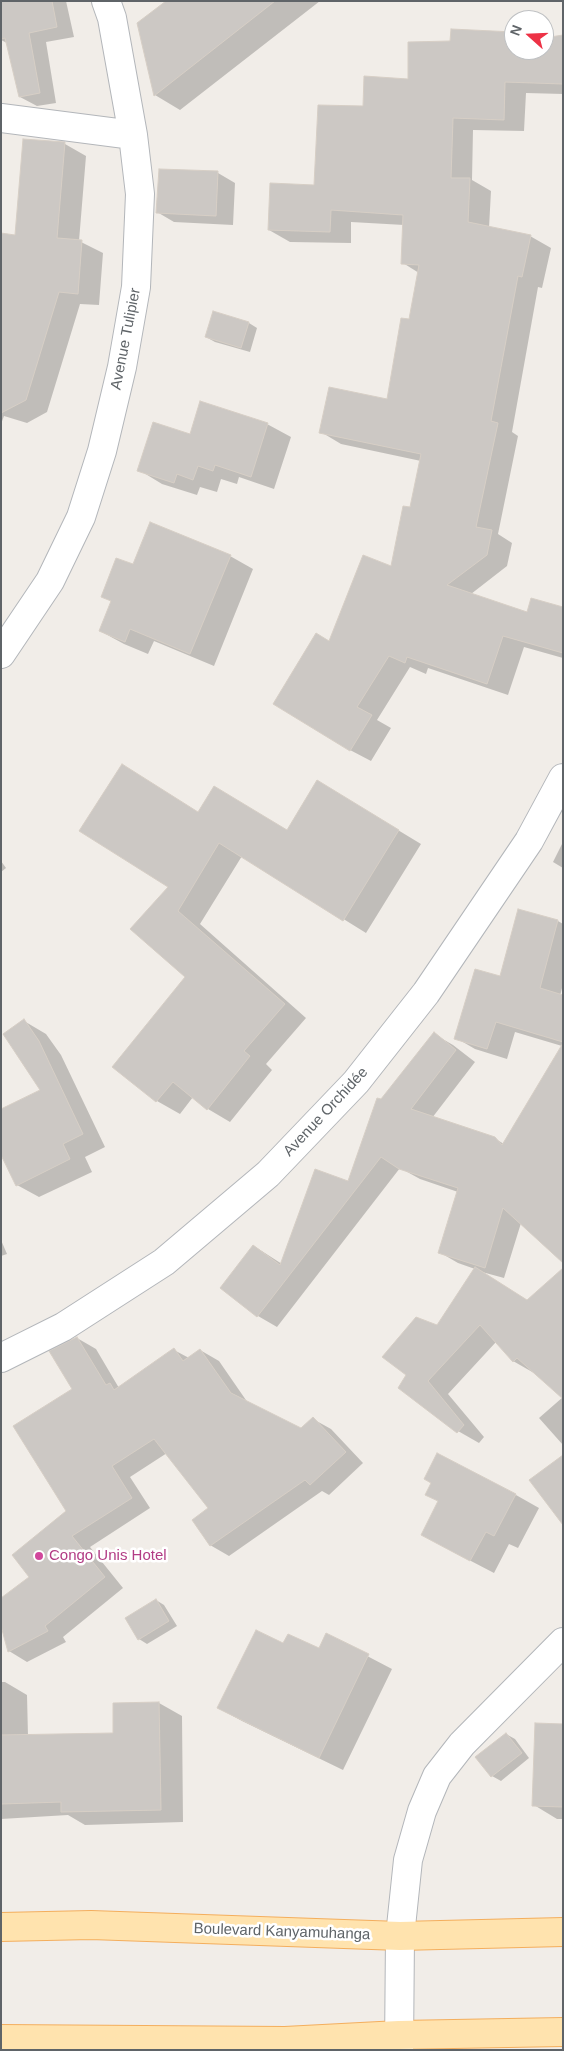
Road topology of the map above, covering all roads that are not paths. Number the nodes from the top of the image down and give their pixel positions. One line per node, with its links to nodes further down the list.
1 (106, 1): 3 (street, Avenue Tulipier)
2 (1, 118): 3 (street)
3 (133, 134): 4 (street, Avenue Tulipier)
4 (1, 654)
5 (563, 778): 6 (street, Avenue Orchidée)
6 (1, 1358)
7 (563, 1642): 10 (street)
8 (1, 1926): 10 (main road, Boulevard Kanyamuhanga)
9 (563, 1932): 10 (main road, Boulevard Kanyamuhanga)
10 (400, 1936): 13 (street)
11 (563, 2032): 13 (main road)
12 (1, 2039): 13 (main road)
13 (399, 2042)

